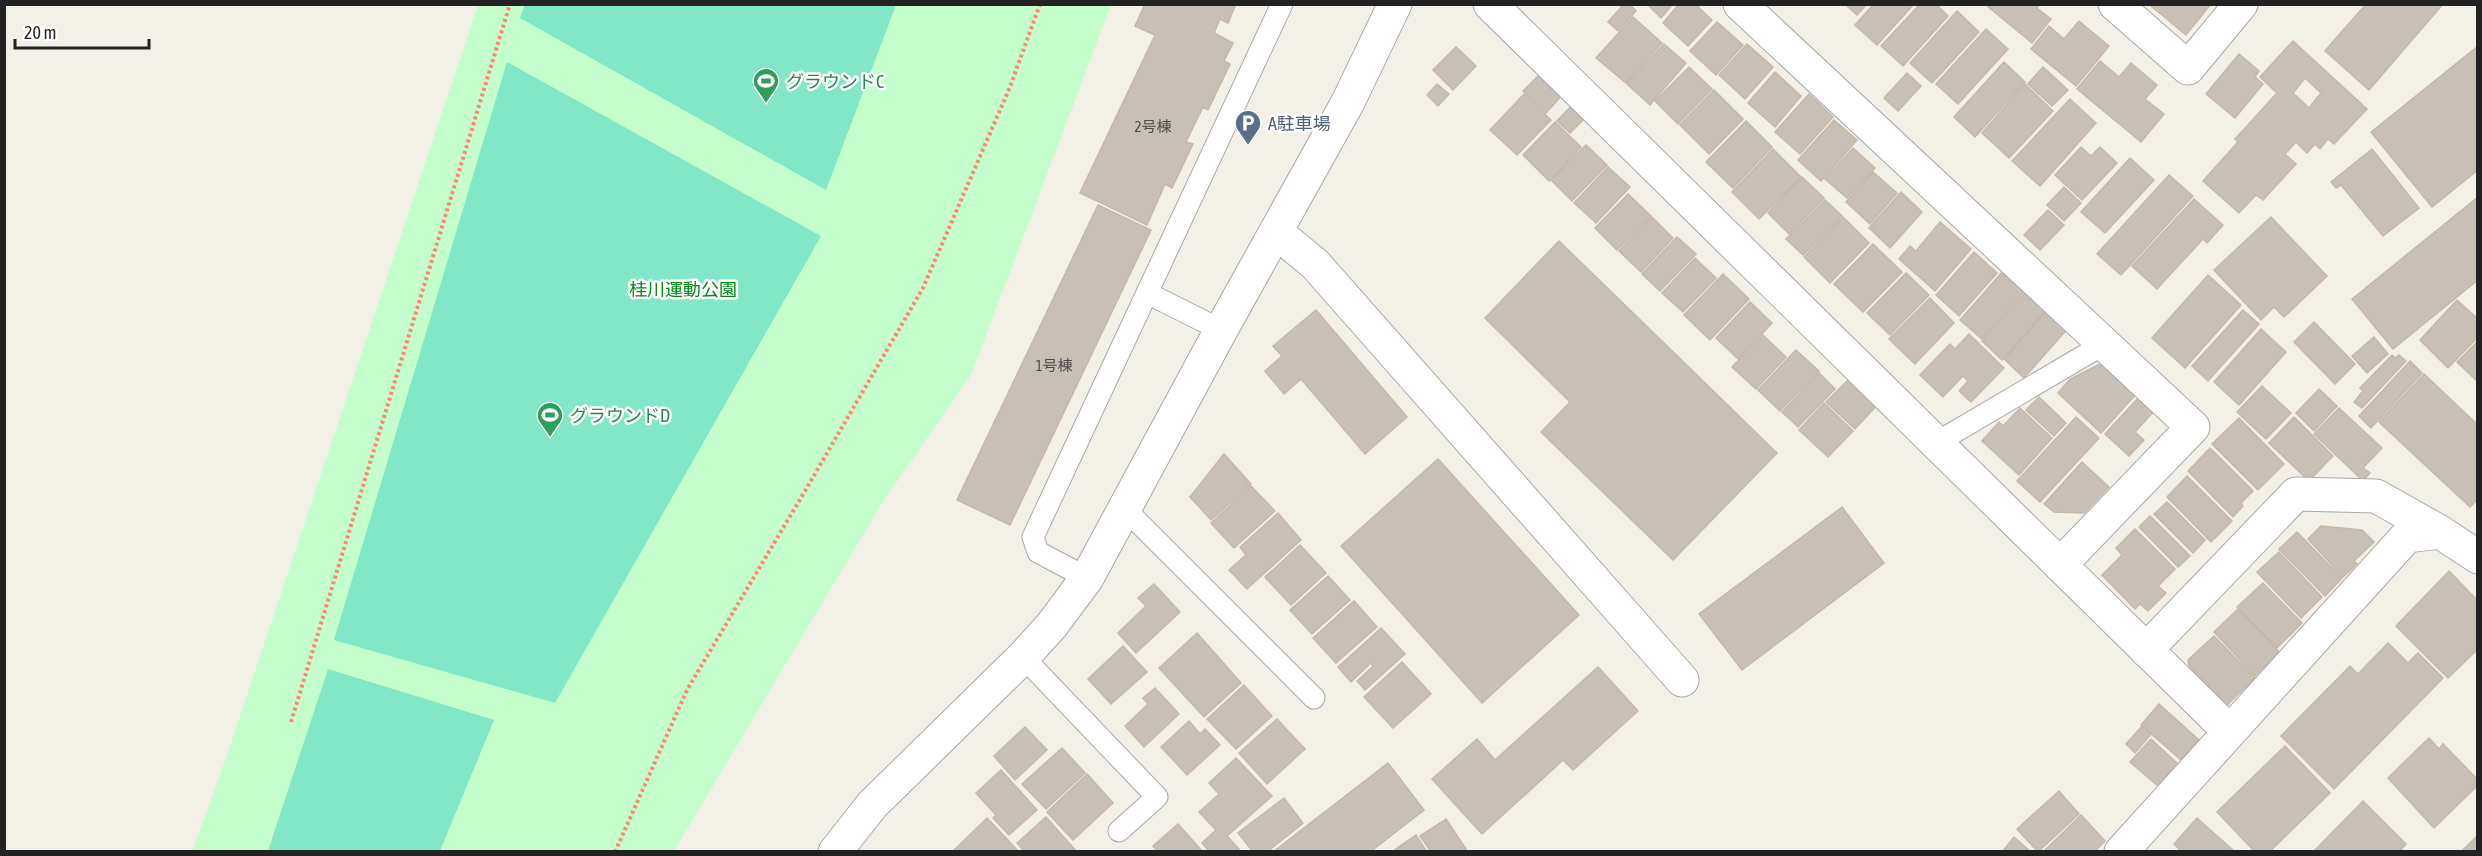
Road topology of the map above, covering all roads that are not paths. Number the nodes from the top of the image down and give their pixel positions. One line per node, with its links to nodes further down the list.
1 (1282, 4): 8 (lane)
2 (1395, 4): 7 (street)
3 (1490, 4): 11 (street)
4 (1740, 4): 10 (street)
5 (2115, 4): 6 (street)
6 (2241, 4)
7 (1276, 232): 9 (street); 19 (street)
8 (1147, 293): 9 (lane); 16 (lane)
9 (1221, 330): 12 (street)
10 (2104, 344): 11 (lane); 15 (street)
11 (1936, 443): 15 (street)
12 (1125, 509): 16 (street); 20 (lane)
13 (2440, 532): 14 (street); 17 (street); 21 (street)
14 (2478, 557)
15 (2060, 565): 17 (street)
16 (1087, 578): 18 (street)
17 (2146, 650): 21 (street)
18 (1023, 657): 22 (lane); 23 (street)
19 (1682, 680)
20 (1314, 698)
21 (2229, 731): 24 (street)
22 (1119, 831)
23 (835, 852)
24 (2121, 852)

